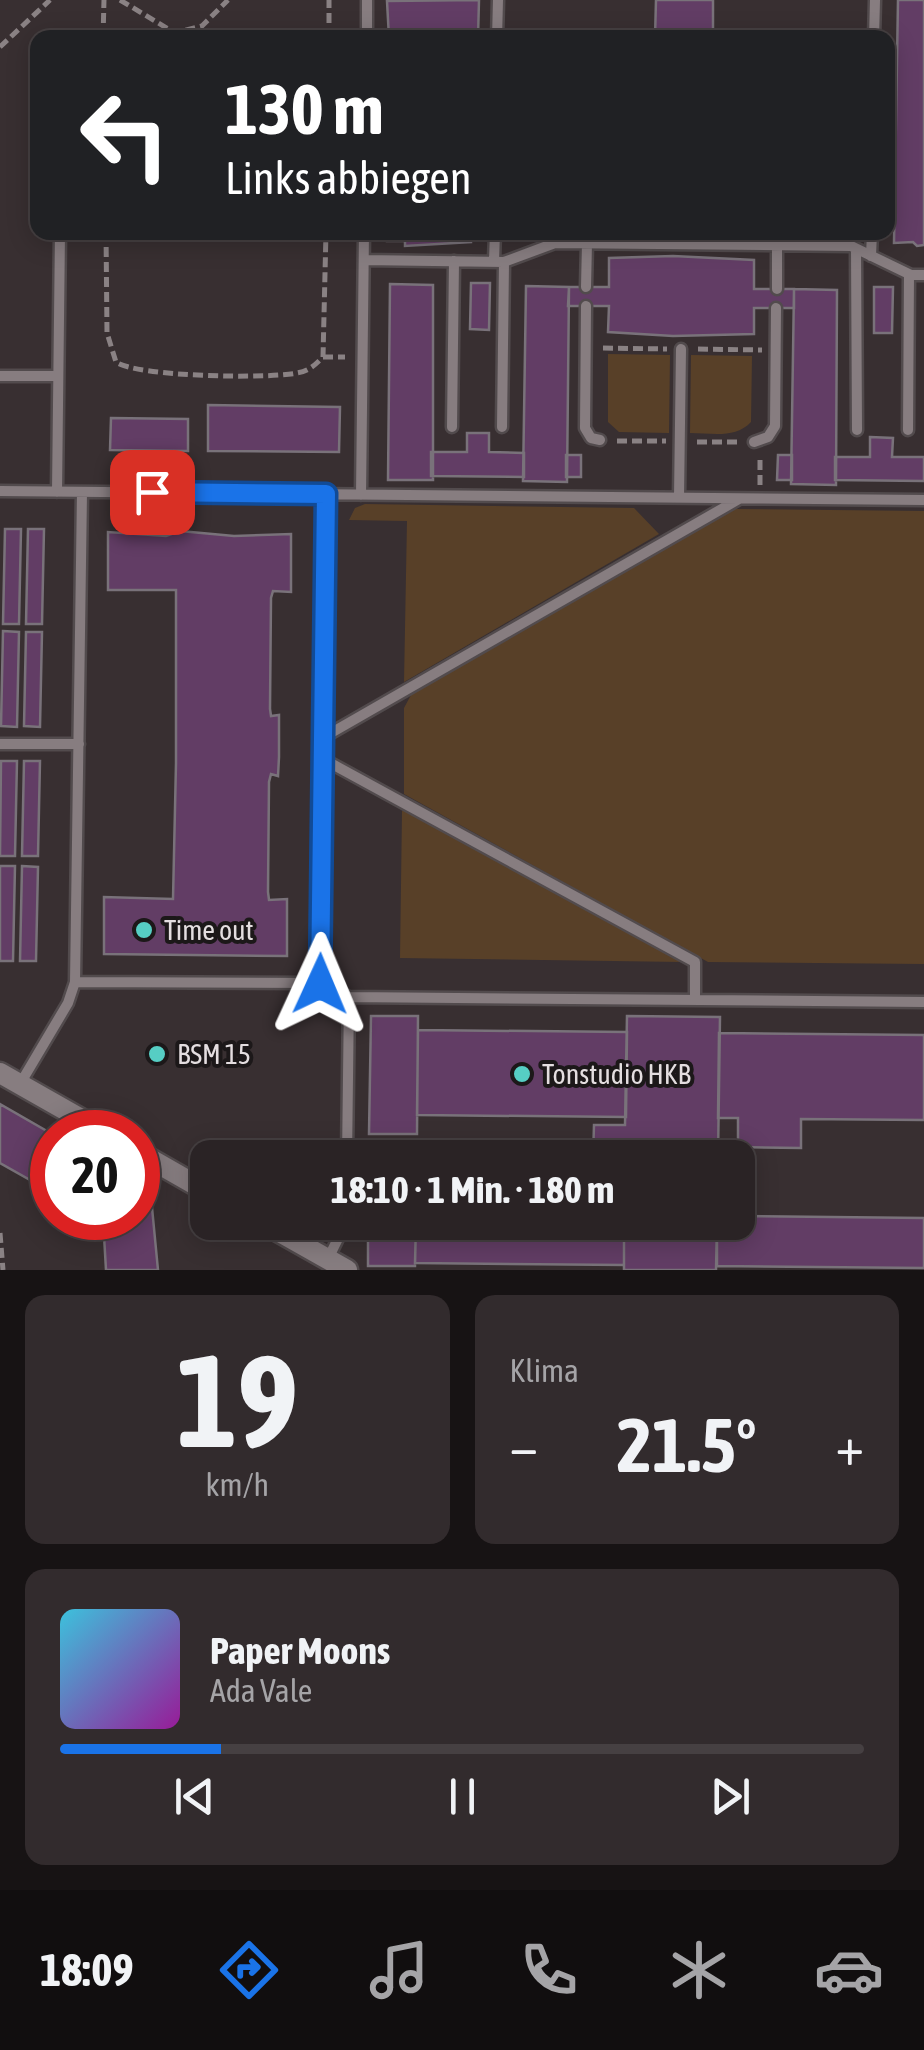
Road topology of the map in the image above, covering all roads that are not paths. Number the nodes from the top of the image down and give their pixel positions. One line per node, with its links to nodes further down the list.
1 (367, 0): 4 (lane)
2 (498, 0): 5 (lane)
3 (875, 0): 6 (lane)
4 (367, 30)
5 (497, 30)
6 (874, 30)
7 (60, 240): 26 (lane)
8 (364, 240): 15 (lane)
9 (496, 240): 17 (lane)
10 (872, 240): 14 (lane)
11 (586, 243): 12 (lane); 17 (lane); 20 (lane)
12 (778, 246): 13 (lane); 21 (lane)
13 (856, 249): 14 (lane); 29 (lane)
14 (871, 256): 18 (lane)
15 (364, 260): 16 (lane); 37 (lane)
16 (454, 261): 17 (lane); 27 (lane)
17 (499, 262): 28 (lane)
18 (910, 274): 19 (lane); 30 (lane)
19 (924, 275)
20 (586, 287)
21 (777, 289)
22 (586, 306): 31 (lane)
23 (776, 308): 32 (lane)
24 (681, 349): 38 (lane)
25 (0, 376): 26 (lane)
26 (58, 376): 34 (lane)
27 (452, 427)
28 (502, 427)
29 (857, 430)
30 (908, 430)
31 (600, 440)
32 (757, 442)
33 (0, 491): 34 (lane)
34 (57, 492): 35 (lane)
35 (82, 492): 36 (lane); 43 (lane)
36 (326, 494): 37 (lane); 41 (lane)
37 (361, 494): 38 (lane)
38 (679, 498): 39 (lane)
39 (740, 498): 40 (lane); 41 (lane)
40 (924, 500)
41 (324, 738): 44 (lane)
42 (0, 744): 43 (lane)
43 (79, 744): 45 (lane)
44 (323, 759): 46 (lane); 48 (lane)
45 (75, 982): 46 (lane); 51 (lane)
46 (320, 984): 47 (lane)
47 (349, 997): 48 (lane); 53 (lane)
48 (695, 1000): 49 (lane)
49 (924, 1002)
50 (0, 1073): 51 (street)
51 (20, 1084): 52 (street)
52 (66, 1110)
53 (347, 1140)
54 (160, 1165): 55 (street)
55 (190, 1182)
56 (292, 1240): 58 (street)
57 (342, 1240): 58 (lane)
58 (336, 1266)

